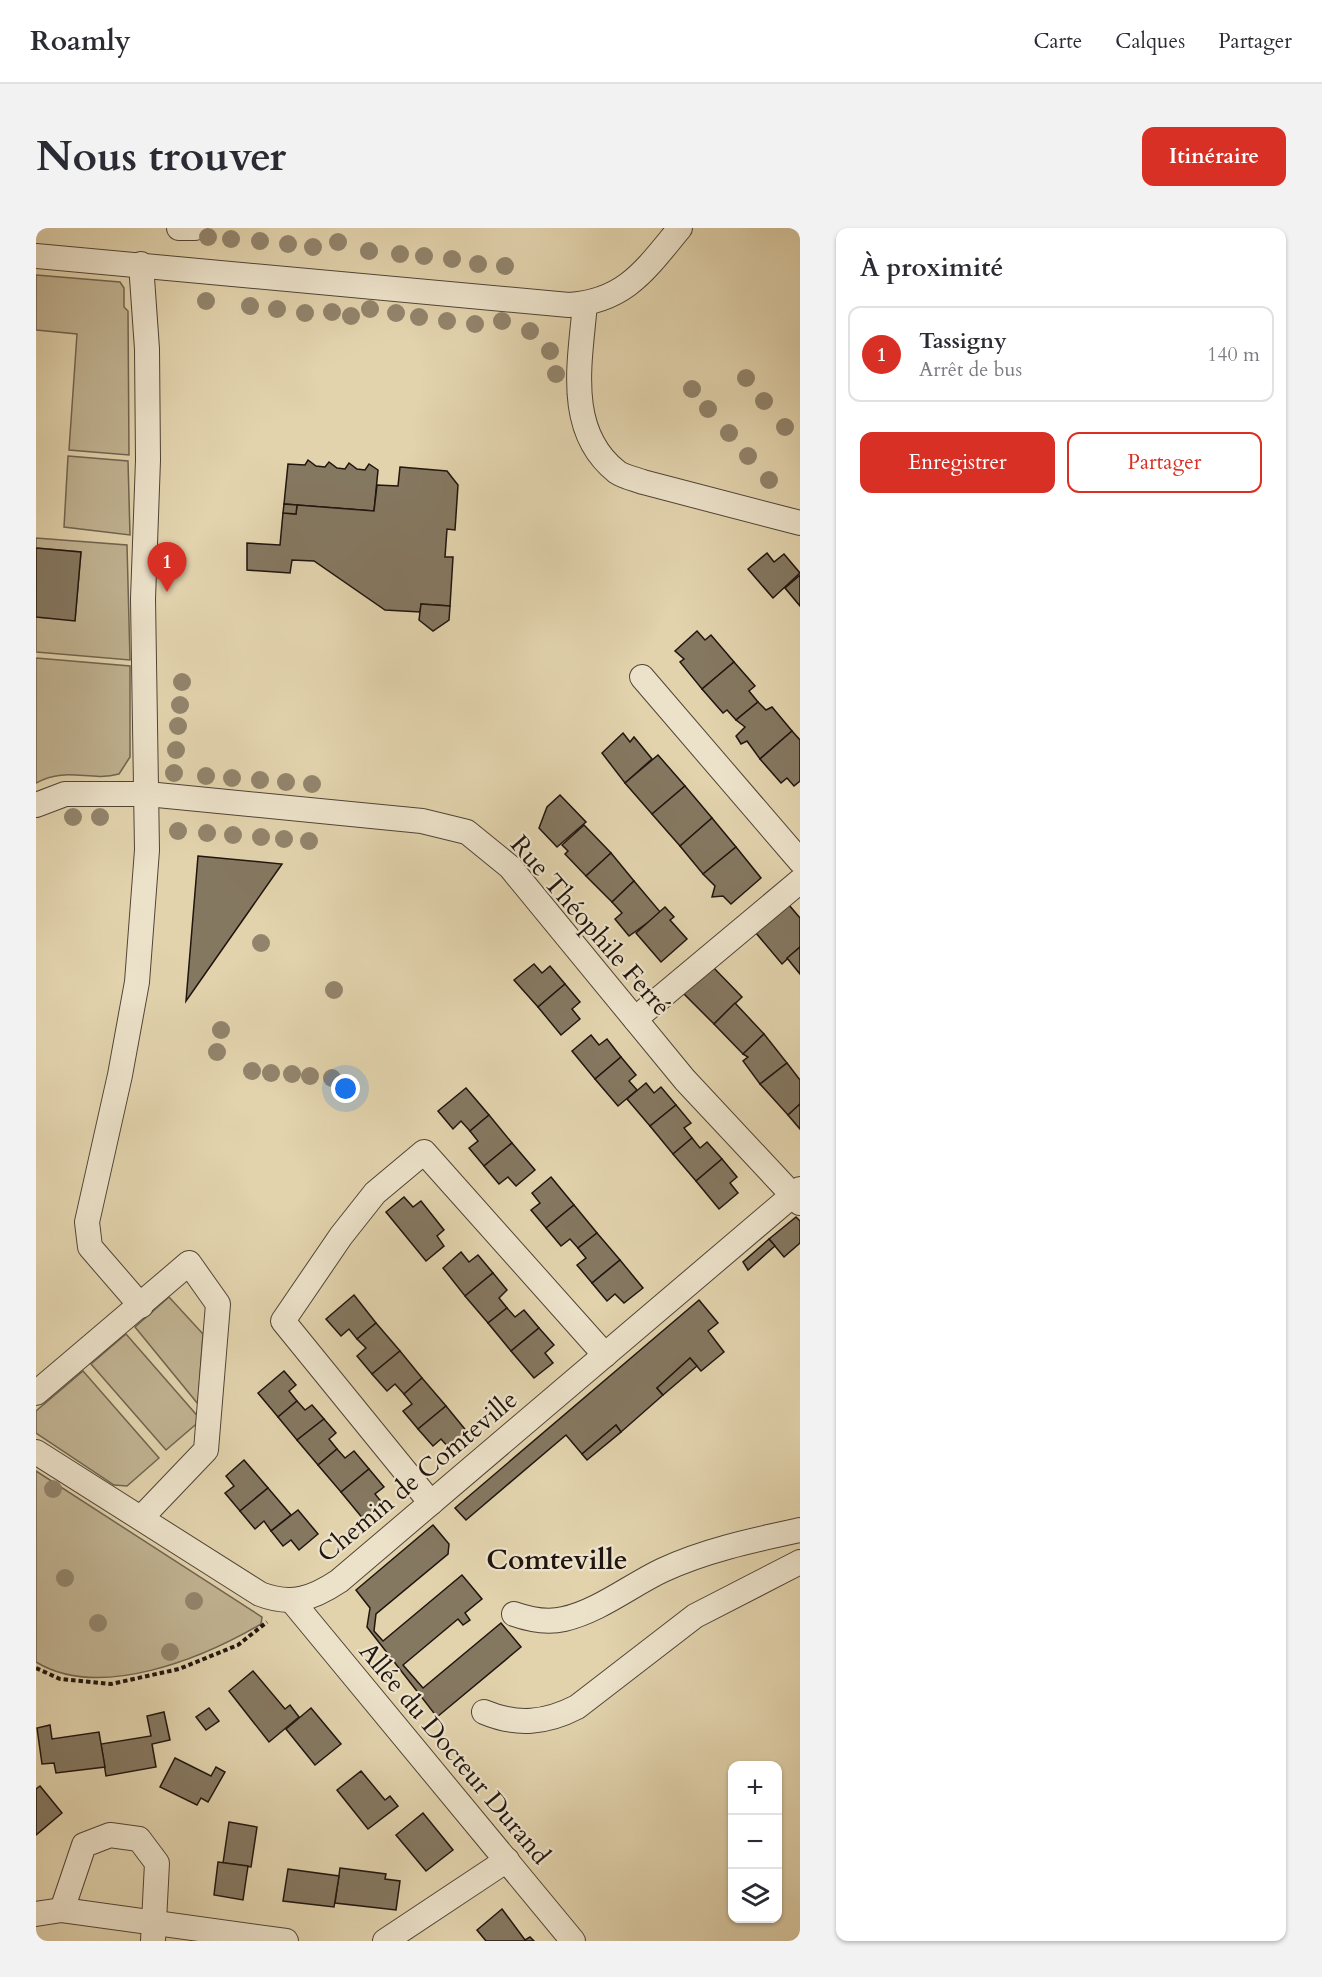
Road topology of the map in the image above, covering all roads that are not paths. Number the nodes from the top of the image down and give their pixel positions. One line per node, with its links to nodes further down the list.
1 (179, 228): 2 (street)
2 (195, 228)
3 (680, 228): 6 (street)
4 (36, 256): 5 (street)
5 (141, 264): 6 (street); 9 (street)
6 (585, 304): 7 (street)
7 (800, 523)
8 (642, 677): 11 (street)
9 (147, 794): 10 (street, Rue Théophile Ferré); 13 (street, Rue Théophile Ferré); 15 (street)
10 (36, 806)
11 (800, 861)
12 (800, 881): 13 (street)
13 (635, 1019): 14 (street, Rue Théophile Ferré)
14 (798, 1196): 16 (street, Chemin de Comteville)
15 (141, 1306): 17 (street); 20 (street)
16 (605, 1355): 19 (street, Chemin de Comteville); 19 (street)
17 (36, 1393)
18 (36, 1452): 20 (street, Chemin de Comteville)
19 (431, 1503): 23 (street, Chemin de Comteville)
20 (142, 1517): 23 (street, Chemin de Comteville)
21 (800, 1530): 24 (street)
22 (800, 1562): 25 (street)
23 (291, 1601): 26 (street, Allée du Docteur Durand)
24 (514, 1614)
25 (484, 1712)
26 (507, 1860): 31 (street); 32 (street, Allée du Docteur Durand)
27 (62, 1910): 28 (street); 29 (street); 29 (street)
28 (36, 1914)
29 (154, 1932): 30 (street)
30 (286, 1941)
31 (385, 1941)
32 (573, 1941)

